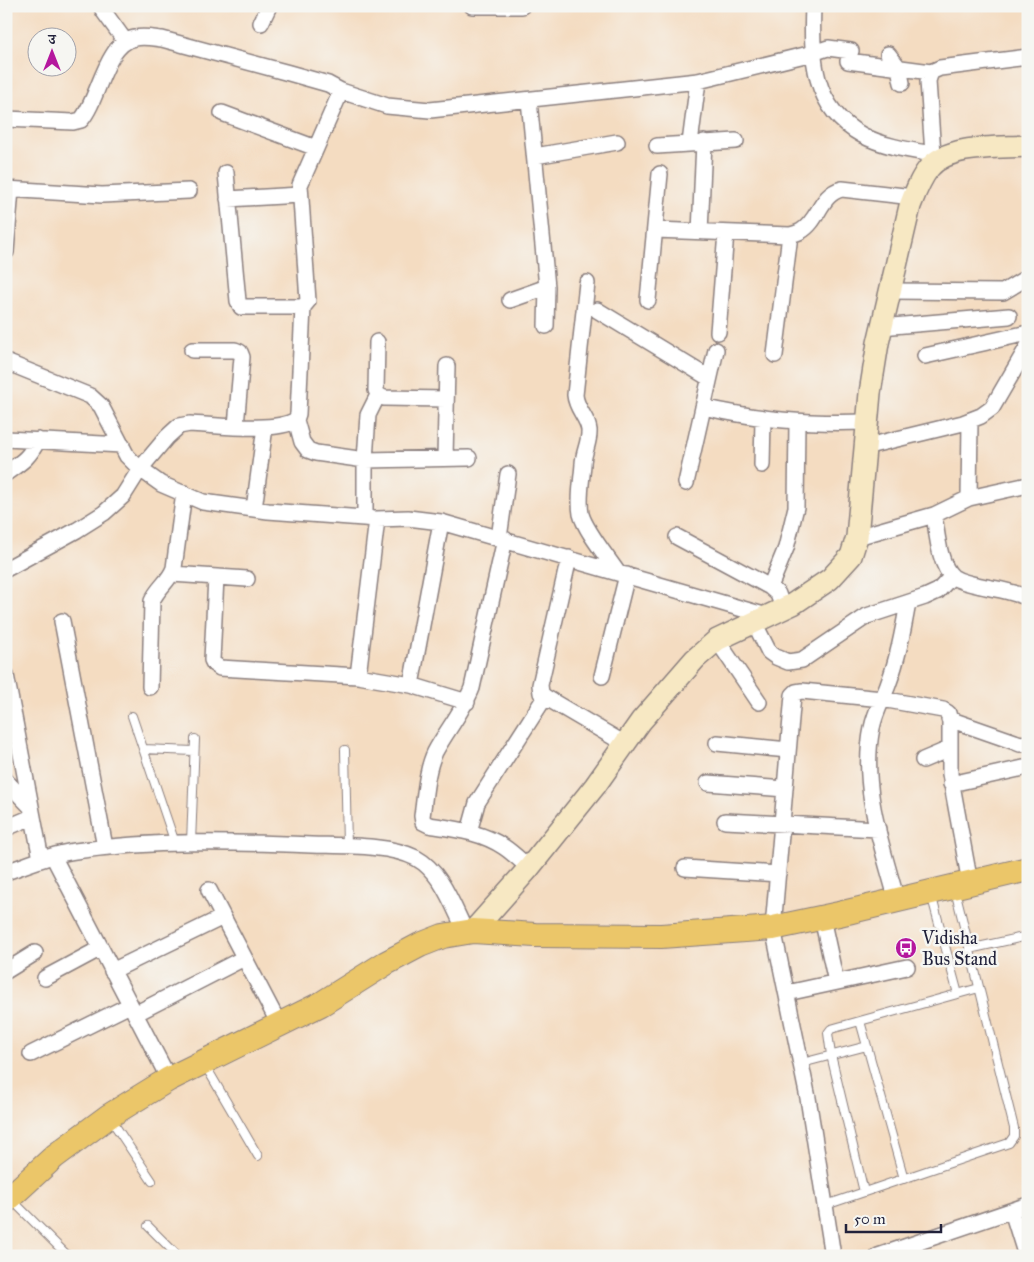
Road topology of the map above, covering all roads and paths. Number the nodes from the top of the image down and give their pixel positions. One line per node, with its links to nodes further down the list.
1 (101, 6): 8 (street)
2 (269, 6): 7 (street)
3 (472, 6): 4 (street)
4 (495, 6): 5 (street)
5 (522, 6)
6 (813, 6): 11 (street)
7 (260, 23)
8 (125, 41): 16 (street); 19 (street)
9 (888, 54): 12 (street)
10 (1028, 57): 13 (street)
11 (814, 59): 12 (street); 14 (street); 26 (street)
12 (899, 68): 13 (street); 15 (street)
13 (932, 72): 26 (street)
14 (698, 81): 17 (street); 22 (street)
15 (902, 83)
16 (341, 91): 17 (street); 25 (street)
17 (530, 100): 27 (street)
18 (222, 113): 25 (street)
19 (6, 119)
20 (736, 141): 22 (street)
21 (617, 142): 27 (street)
22 (697, 143): 23 (street); 36 (street)
23 (657, 146)
24 (1028, 146): 26 (main road)
25 (316, 148): 32 (street)
26 (938, 155): 33 (main road)
27 (535, 156): 42 (street)
28 (226, 173): 34 (street)
29 (660, 174): 35 (street)
30 (9, 189): 31 (street); 39 (street)
31 (189, 191)
32 (300, 195): 34 (street); 46 (street)
33 (914, 197): 38 (street); 43 (main road)
34 (228, 199): 46 (street)
35 (655, 230): 36 (street); 45 (street)
36 (700, 232): 37 (street)
37 (726, 233): 38 (street); 51 (street)
38 (790, 235): 57 (street)
39 (6, 252)
40 (1028, 277): 43 (street)
41 (587, 283): 97 (street)
42 (547, 287): 44 (street); 49 (street)
43 (890, 291): 50 (main road)
44 (510, 300)
45 (648, 300)
46 (303, 307): 66 (street)
47 (597, 310): 61 (street)
48 (1010, 316): 50 (street)
49 (546, 326)
50 (882, 327): 69 (main road)
51 (718, 332)
52 (1028, 333): 58 (street)
53 (377, 342): 62 (street)
54 (1028, 346): 67 (street)
55 (192, 350): 70 (street)
56 (716, 350): 61 (street)
57 (775, 355)
58 (926, 356)
59 (6, 362): 74 (street)
60 (447, 366): 63 (street)
61 (709, 378): 64 (street)
62 (378, 395): 63 (street); 78 (street)
63 (446, 399): 76 (street)
64 (703, 406): 65 (street); 83 (street)
65 (763, 419): 68 (street); 79 (street)
66 (296, 420): 71 (street); 78 (street)
67 (970, 420): 75 (street); 86 (street)
68 (798, 422): 69 (street); 101 (street)
69 (866, 422): 75 (main road)
70 (236, 426): 71 (street); 80 (street)
71 (265, 428): 87 (street)
72 (6, 439): 73 (street)
73 (38, 440): 74 (street); 81 (street)
74 (122, 446): 80 (street)
75 (864, 447): 92 (main road)
76 (446, 458): 77 (street); 78 (street)
77 (469, 458)
78 (365, 460): 89 (street)
79 (762, 465)
80 (140, 469): 85 (street); 95 (street)
81 (6, 473)
82 (508, 474): 93 (street)
83 (686, 483)
84 (1028, 486): 86 (street)
85 (184, 493): 87 (street); 96 (street)
86 (969, 498): 88 (street)
87 (254, 509): 89 (street)
88 (934, 515): 92 (street); 99 (street)
89 (371, 518): 90 (street); 108 (street)
90 (441, 522): 93 (street); 110 (street)
91 (677, 536): 101 (street)
92 (857, 537): 104 (main road)
93 (502, 539): 94 (street); 114 (street)
94 (569, 558): 97 (street); 112 (street)
95 (6, 569)
96 (172, 574): 98 (street); 111 (street)
97 (622, 574): 104 (street); 109 (street)
98 (216, 576): 100 (street); 108 (street)
99 (952, 576): 102 (street); 103 (street)
100 (247, 579)
101 (770, 587): 104 (street)
102 (1028, 598)
103 (908, 603): 104 (street); 113 (street)
104 (768, 616): 106 (main road)
105 (62, 621): 142 (street)
106 (717, 640): 115 (street); 121 (main road)
107 (6, 675): 133 (street)
108 (358, 676): 110 (street)
109 (602, 676)
110 (412, 685): 114 (street)
111 (150, 687)
112 (545, 697): 121 (street); 138 (street)
113 (882, 699): 117 (street); 125 (street); 137 (street)
114 (466, 702): 138 (street)
115 (759, 702)
116 (132, 716): 122 (lane)
117 (949, 719): 120 (street); 123 (street)
118 (195, 739): 126 (lane)
119 (717, 743): 125 (street)
120 (1028, 743)
121 (625, 744): 144 (main road)
122 (143, 749): 126 (lane); 139 (lane)
123 (949, 749): 127 (street); 131 (street)
124 (346, 750): 141 (lane)
125 (788, 750): 132 (street)
126 (194, 751): 140 (lane)
127 (923, 760)
128 (1028, 767): 131 (street)
129 (6, 781): 133 (street)
130 (708, 783): 132 (street)
131 (951, 784): 149 (street)
132 (785, 789): 135 (street)
133 (32, 812): 136 (street); 143 (street)
134 (725, 821): 135 (street)
135 (782, 825): 137 (street); 148 (street)
136 (6, 828)
137 (878, 829): 152 (street)
138 (469, 832): 144 (street)
139 (175, 843): 140 (street); 142 (street)
140 (191, 843): 141 (street)
141 (347, 846): 156 (street)
142 (106, 848): 143 (street)
143 (47, 858): 147 (street); 158 (street)
144 (529, 868): 156 (main road)
145 (686, 868): 148 (street)
146 (1028, 869): 149 (main road)
147 (6, 872)
148 (778, 874): 155 (street)
149 (962, 885): 151 (main road); 159 (lane)
150 (209, 890): 153 (street)
151 (931, 893): 152 (main road); 169 (lane)
152 (897, 901): 154 (main road)
153 (223, 917): 161 (street); 164 (street)
154 (822, 918): 155 (main road); 166 (street)
155 (773, 928): 156 (main road); 168 (street)
156 (470, 931): 172 (main road)
157 (1028, 936): 159 (lane)
158 (101, 948): 164 (street); 165 (street)
159 (969, 949): 167 (lane)
160 (35, 953): 163 (street)
161 (244, 958): 170 (street); 172 (street)
162 (907, 967): 166 (street)
163 (6, 971)
164 (112, 971): 170 (street)
165 (45, 978)
166 (836, 982): 168 (street)
167 (979, 988): 169 (lane); 181 (lane)
168 (787, 993): 177 (street)
169 (958, 994): 171 (lane)
170 (133, 1010): 174 (street); 178 (street)
171 (860, 1021): 173 (lane); 175 (lane)
172 (279, 1024): 176 (main road)
173 (867, 1046): 175 (lane); 181 (lane)
174 (31, 1054)
175 (831, 1055): 177 (lane); 183 (lane)
176 (204, 1062): 178 (main road); 180 (lane)
177 (802, 1063): 185 (street)
178 (169, 1079): 179 (main road)
179 (109, 1116): 182 (lane); 184 (main road)
180 (258, 1156)
181 (904, 1179): 183 (lane)
182 (152, 1181)
183 (864, 1192): 185 (lane)
184 (8, 1199): 189 (lane)
185 (826, 1205): 191 (street)
186 (1028, 1205): 187 (street)
187 (1012, 1211): 192 (street); 193 (street)
188 (148, 1226): 190 (lane)
189 (68, 1256)
190 (178, 1256)
191 (833, 1256)
192 (878, 1256)
193 (1026, 1256)

